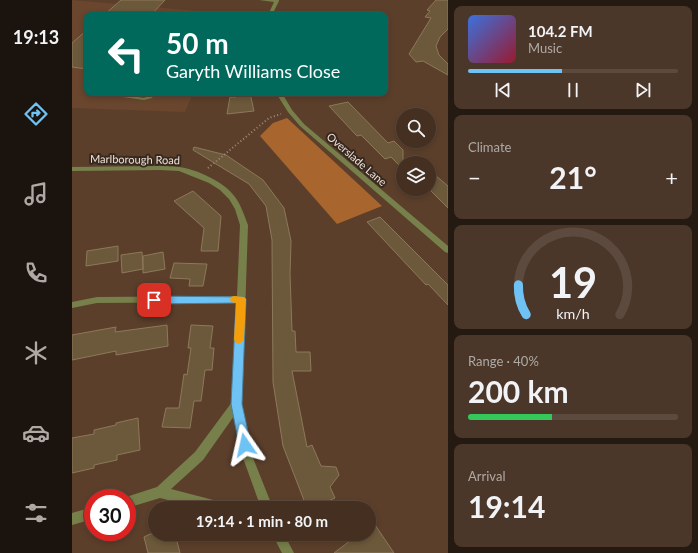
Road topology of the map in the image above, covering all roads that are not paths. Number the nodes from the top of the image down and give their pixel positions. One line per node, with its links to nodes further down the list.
1 (261, 0): 2 (street)
2 (277, 1): 3 (street)
3 (272, 12)
4 (130, 96): 5 (lane)
5 (151, 96)
6 (281, 96): 8 (street, Overslade Lane)
7 (72, 169): 9 (street, Marlborough Road)
8 (448, 250)
9 (241, 299): 10 (street); 11 (street, Marlborough Road)
10 (72, 305)
11 (237, 404): 12 (street); 15 (street, Marlborough Road)
12 (160, 492): 13 (street); 14 (street)
13 (136, 499)
14 (194, 501)
15 (264, 501)
16 (84, 516): 17 (street)
17 (72, 519)
18 (282, 541): 19 (street)
19 (288, 553)

